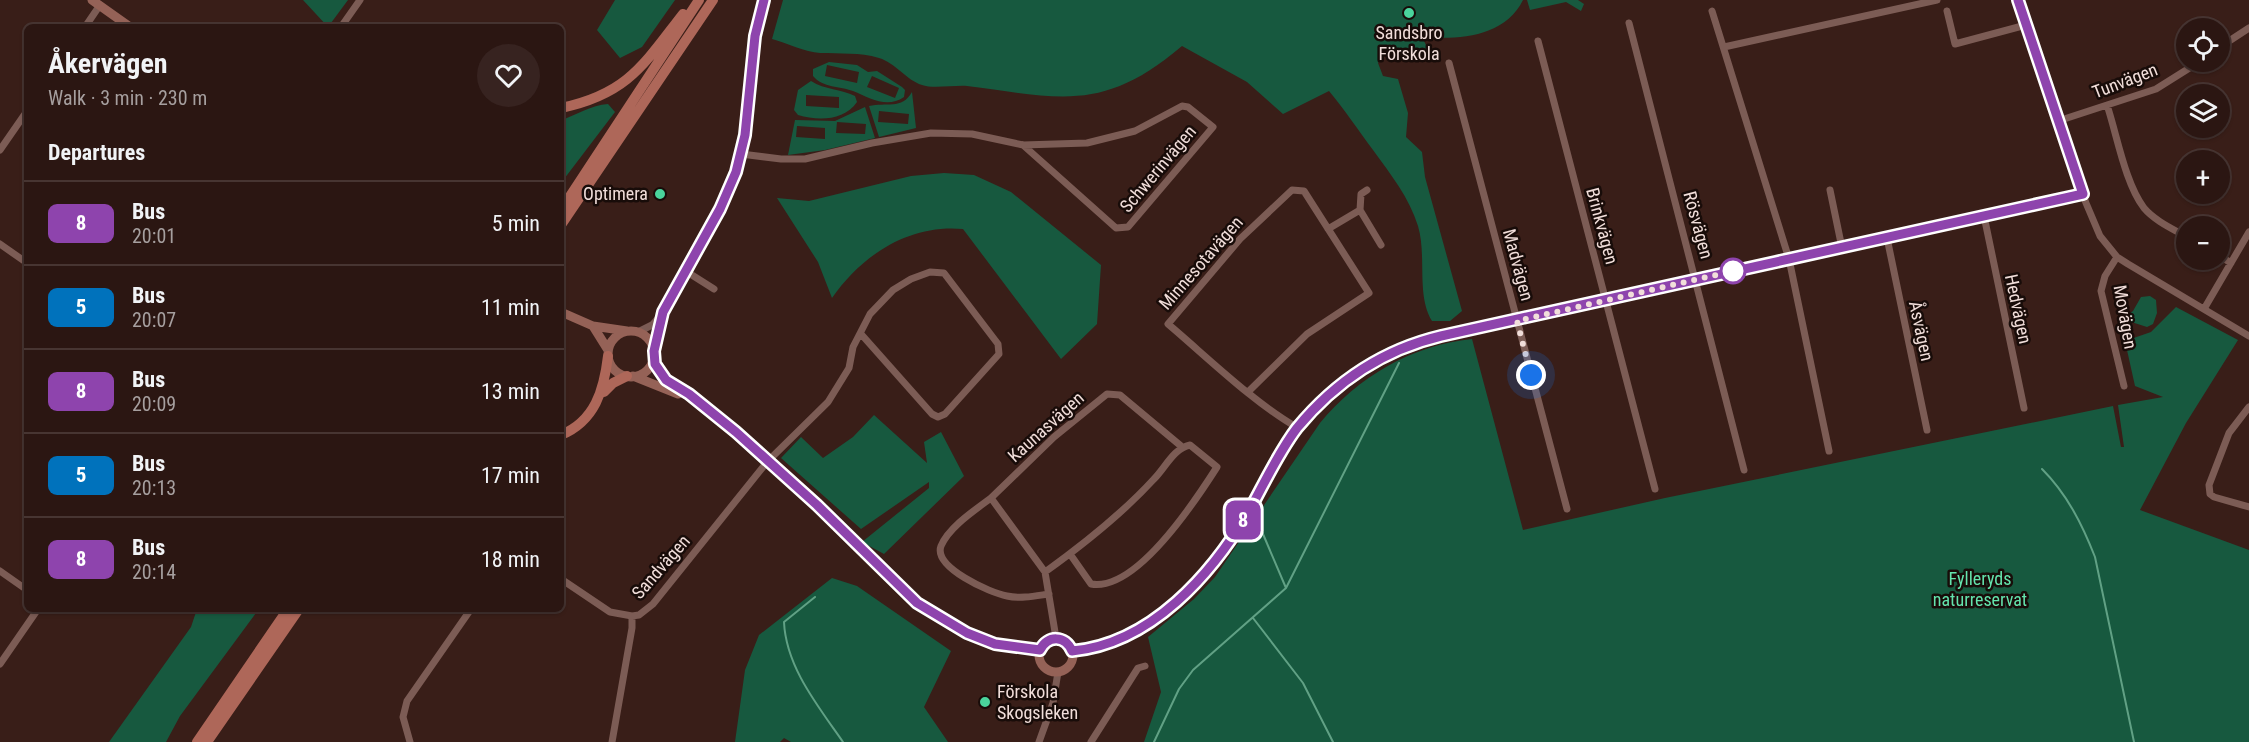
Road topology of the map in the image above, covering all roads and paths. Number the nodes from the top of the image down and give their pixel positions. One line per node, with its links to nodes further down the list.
1 (360, 0): 14 (street)
2 (695, 0): 23 (main road)
3 (699, 0): 32 (main road)
4 (713, 0): 35 (main road)
5 (764, 0): 28 (street)
6 (1936, 0): 19 (street)
7 (2018, 0): 15 (street)
8 (96, 3): 12 (street); 13 (street)
9 (1712, 11): 19 (street)
10 (1947, 11): 15 (street)
11 (1629, 23): 48 (street, Rösvägen)
12 (86, 24)
13 (126, 24)
14 (343, 24)
15 (2026, 25): 25 (street)
16 (2249, 28): 17 (street)
17 (2230, 40)
18 (1538, 41): 50 (street, Brinkvägen)
19 (1724, 47): 44 (street)
20 (1449, 63): 54 (street, Madvägen)
21 (2183, 72): 22 (street, Tunvägen)
22 (2108, 105): 25 (street, Tunvägen); 37 (street)
23 (564, 107)
24 (24, 115): 27 (street)
25 (2058, 121): 31 (street)
26 (1023, 145): 26 (street, Schwerinvägen); 28 (street, Schwerinvägen)
27 (0, 150)
28 (741, 154): 47 (street)
29 (1367, 190): 33 (street)
30 (1830, 190): 42 (street)
31 (2083, 194): 34 (street); 43 (street)
32 (564, 205)
33 (1360, 210): 36 (street); 41 (street)
34 (1984, 216): 39 (street); 67 (street, Hedvägen)
35 (564, 221)
36 (1328, 229): 63 (street, Minnesotavägen); 63 (street, Minnesotavägen)
37 (2176, 231)
38 (2249, 232): 46 (street)
39 (1887, 238): 42 (street); 69 (street, Åsvägen)
40 (0, 244): 45 (street)
41 (1381, 245)
42 (1842, 248): 44 (street)
43 (2117, 257): 51 (street); 62 (street, Movägen)
44 (1789, 258): 48 (street); 72 (street)
45 (24, 260)
46 (2231, 263): 51 (street)
47 (684, 270): 49 (street); 52 (street)
48 (1696, 279): 50 (street); 74 (street, Rösvägen)
49 (714, 289)
50 (1606, 299): 54 (street); 75 (street, Brinkvägen)
51 (2204, 309): 58 (street)
52 (663, 312): 56 (street); 60 (street)
53 (564, 313): 55 (street)
54 (1517, 321): 68 (street); 78 (street, Madvägen)
55 (593, 326): 56 (street); 59 (street)
56 (634, 331): 59 (street); 60 (street)
57 (861, 334): 57 (street); 73 (street, Sandvägen)
58 (2249, 336)
59 (608, 353): 61 (street); 64 (main road)
60 (654, 354): 61 (street); 65 (street)
61 (630, 376): 64 (main road); 65 (street)
62 (2124, 386)
63 (1249, 391): 68 (street, Minnesotavägen)
64 (601, 395): 70 (main road)
65 (694, 400): 73 (street)
66 (2249, 407): 77 (street)
67 (2024, 408)
68 (1298, 428): 92 (street)
69 (1927, 430)
70 (564, 433)
71 (1181, 446): 76 (street, Kaunasvägen); 79 (street); 79 (street, Kaunasvägen)
72 (1829, 451)
73 (767, 462): 89 (street, Sandvägen); 91 (street)
74 (1744, 470)
75 (1655, 489)
76 (991, 498): 81 (street); 84 (street, Kaunasvägen)
77 (2249, 507)
78 (1567, 509)
79 (1070, 554): 81 (street)
80 (0, 571): 83 (street)
81 (1045, 572): 84 (street)
82 (564, 581): 89 (street)
83 (24, 588)
84 (1048, 594): 90 (street)
85 (36, 612): 93 (street)
86 (286, 612): 96 (main road)
87 (297, 612): 97 (main road)
88 (469, 612): 98 (street)
89 (632, 616): 99 (street, Sandvägen)
90 (1056, 639): 91 (street); 92 (street)
91 (1040, 650): 95 (street)
92 (1072, 651): 95 (street)
93 (0, 664)
94 (1145, 666): 101 (street)
95 (1058, 672): 100 (street)
96 (197, 742)
97 (207, 742)
98 (410, 742)
99 (612, 742)
100 (1039, 742)
101 (1091, 742)

